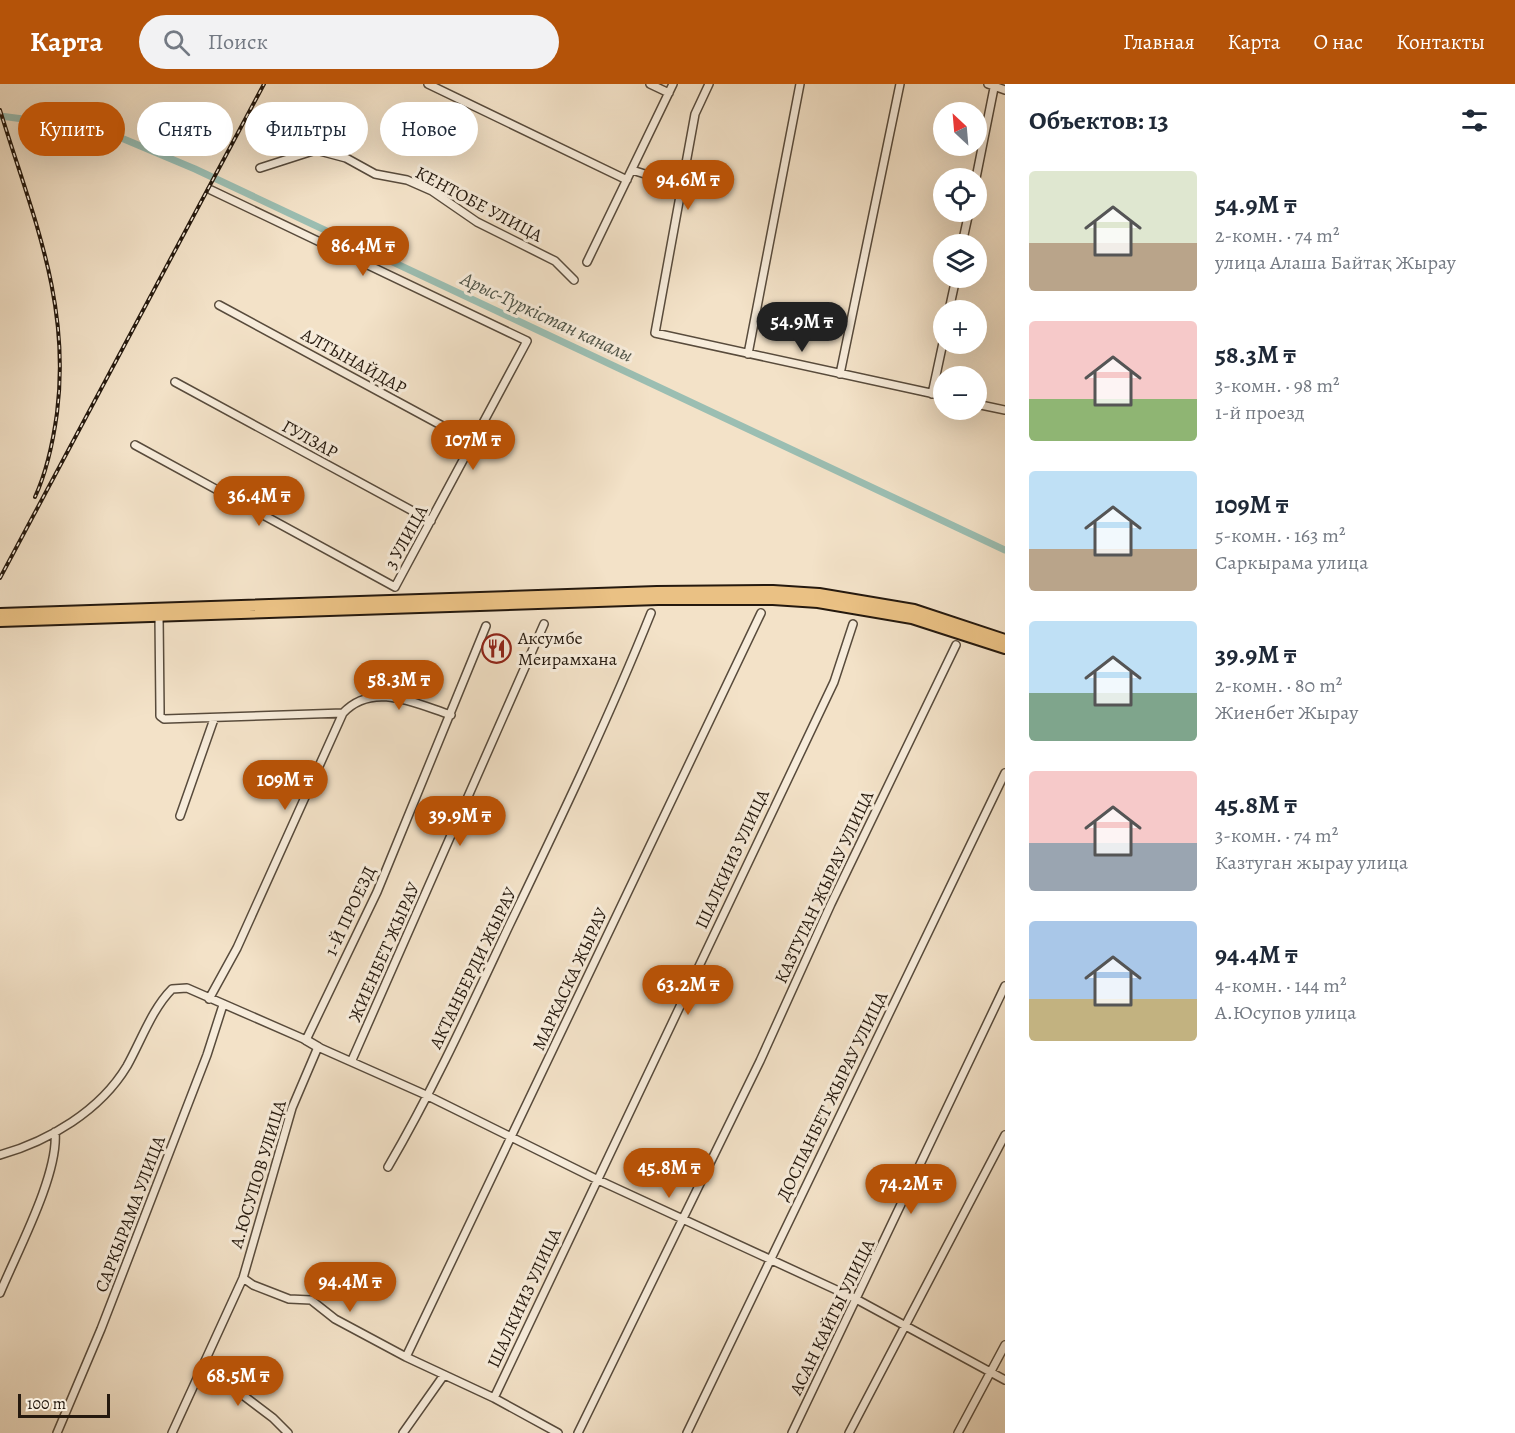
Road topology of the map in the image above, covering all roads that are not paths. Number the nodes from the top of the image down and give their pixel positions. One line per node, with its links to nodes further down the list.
1 (428, 84): 13 (street)
2 (650, 84): 9 (street)
3 (673, 84): 9 (street)
4 (709, 84): 14 (street)
5 (800, 84): 19 (street)
6 (900, 84): 21 (street)
7 (991, 86): 8 (street); 11 (street)
8 (1005, 90)
9 (669, 93): 12 (street)
10 (260, 168): 17 (street, КЕНТОБЕ УЛИЦА)
11 (978, 168)
12 (632, 170): 13 (street); 14 (street)
13 (627, 180): 16 (street)
14 (680, 185): 19 (street)
15 (211, 190): 26 (street, 3 УЛИЦА)
16 (587, 262)
17 (574, 280)
18 (219, 305): 26 (street, АЛТЫНАЙДАР)
19 (748, 354): 21 (street)
20 (941, 354): 23 (street)
21 (840, 374): 23 (street)
22 (175, 382): 28 (street, ГУЛЗАР)
23 (932, 394)
24 (987, 406): 25 (street)
25 (1005, 410)
26 (474, 443): 28 (street, 3 УЛИЦА)
27 (135, 446): 28 (street, 3 УЛИЦА)
28 (431, 521)
29 (651, 613): 51 (street, АКТАНБЕРДИ ЖЫРАУ)
30 (761, 613): 54 (street, МАРКАСКА ЖЫРАУ)
31 (0, 614): 37 (highway)
32 (159, 616): 33 (highway); 39 (highway); 42 (street)
33 (0, 621)
34 (544, 624): 50 (street, ЖИЕНБЕТ ЖЫРАУ)
35 (853, 624): 57 (street, ШАЛКИИЗ УЛИЦА)
36 (486, 626): 41 (street, 1-Й ПРОЕЗД)
37 (1005, 640)
38 (956, 645): 58 (street, КАЗТУГАН ЖЫРАУ УЛИЦА)
39 (1005, 648)
40 (343, 713): 41 (street); 42 (street); 46 (street)
41 (451, 715): 48 (street, 1-Й ПРОЕЗД)
42 (214, 719): 44 (street)
43 (1005, 772): 59 (street, ДОСПАНБЕТ ЖЫРАУ УЛИЦА)
44 (180, 816)
45 (1005, 986): 62 (street, АСАН КАЙГЫ УЛИЦА)
46 (209, 999): 47 (street); 52 (street)
47 (223, 1005): 48 (street); 72 (street, САРКЫРАМА УЛИЦА)
48 (306, 1040): 49 (street)
49 (318, 1047): 50 (street); 60 (street, А.ЮСУПОВ УЛИЦА)
50 (352, 1060): 51 (street)
51 (426, 1095): 54 (street); 56 (street, АКТАНБЕРДИ ЖЫРАУ)
52 (56, 1132): 55 (street); 61 (street)
53 (1005, 1135): 63 (street)
54 (512, 1138): 57 (street); 65 (street, МАРКАСКА ЖЫРАУ)
55 (0, 1155)
56 (388, 1167)
57 (596, 1179): 58 (street); 70 (street, ШАЛКИИЗ УЛИЦА)
58 (681, 1218): 59 (street); 77 (street, КАЗТУГАН ЖЫРАУ УЛИЦА)
59 (770, 1260): 62 (street); 78 (street, ДОСПАНБЕТ ЖЫРАУ УЛИЦА)
60 (243, 1278): 65 (street); 66 (street, А.ЮСУПОВ УЛИЦА)
61 (0, 1293)
62 (856, 1299): 63 (street); 79 (street, АСАН КАЙГЫ УЛИЦА)
63 (907, 1325): 67 (street); 80 (street)
64 (1005, 1345): 67 (street)
65 (406, 1357): 68 (street)
66 (203, 1365): 73 (street, А.ЮСУПОВ УЛИЦА); 74 (street)
67 (991, 1372): 69 (street); 81 (street)
68 (444, 1375): 70 (street); 75 (street)
69 (1005, 1380)
70 (494, 1398): 71 (street)
71 (542, 1429): 76 (street)
72 (57, 1432)
73 (172, 1433)
74 (288, 1433)
75 (403, 1433)
76 (558, 1433)
77 (578, 1433)
78 (687, 1433)
79 (792, 1433)
80 (849, 1433)
81 (958, 1433)

